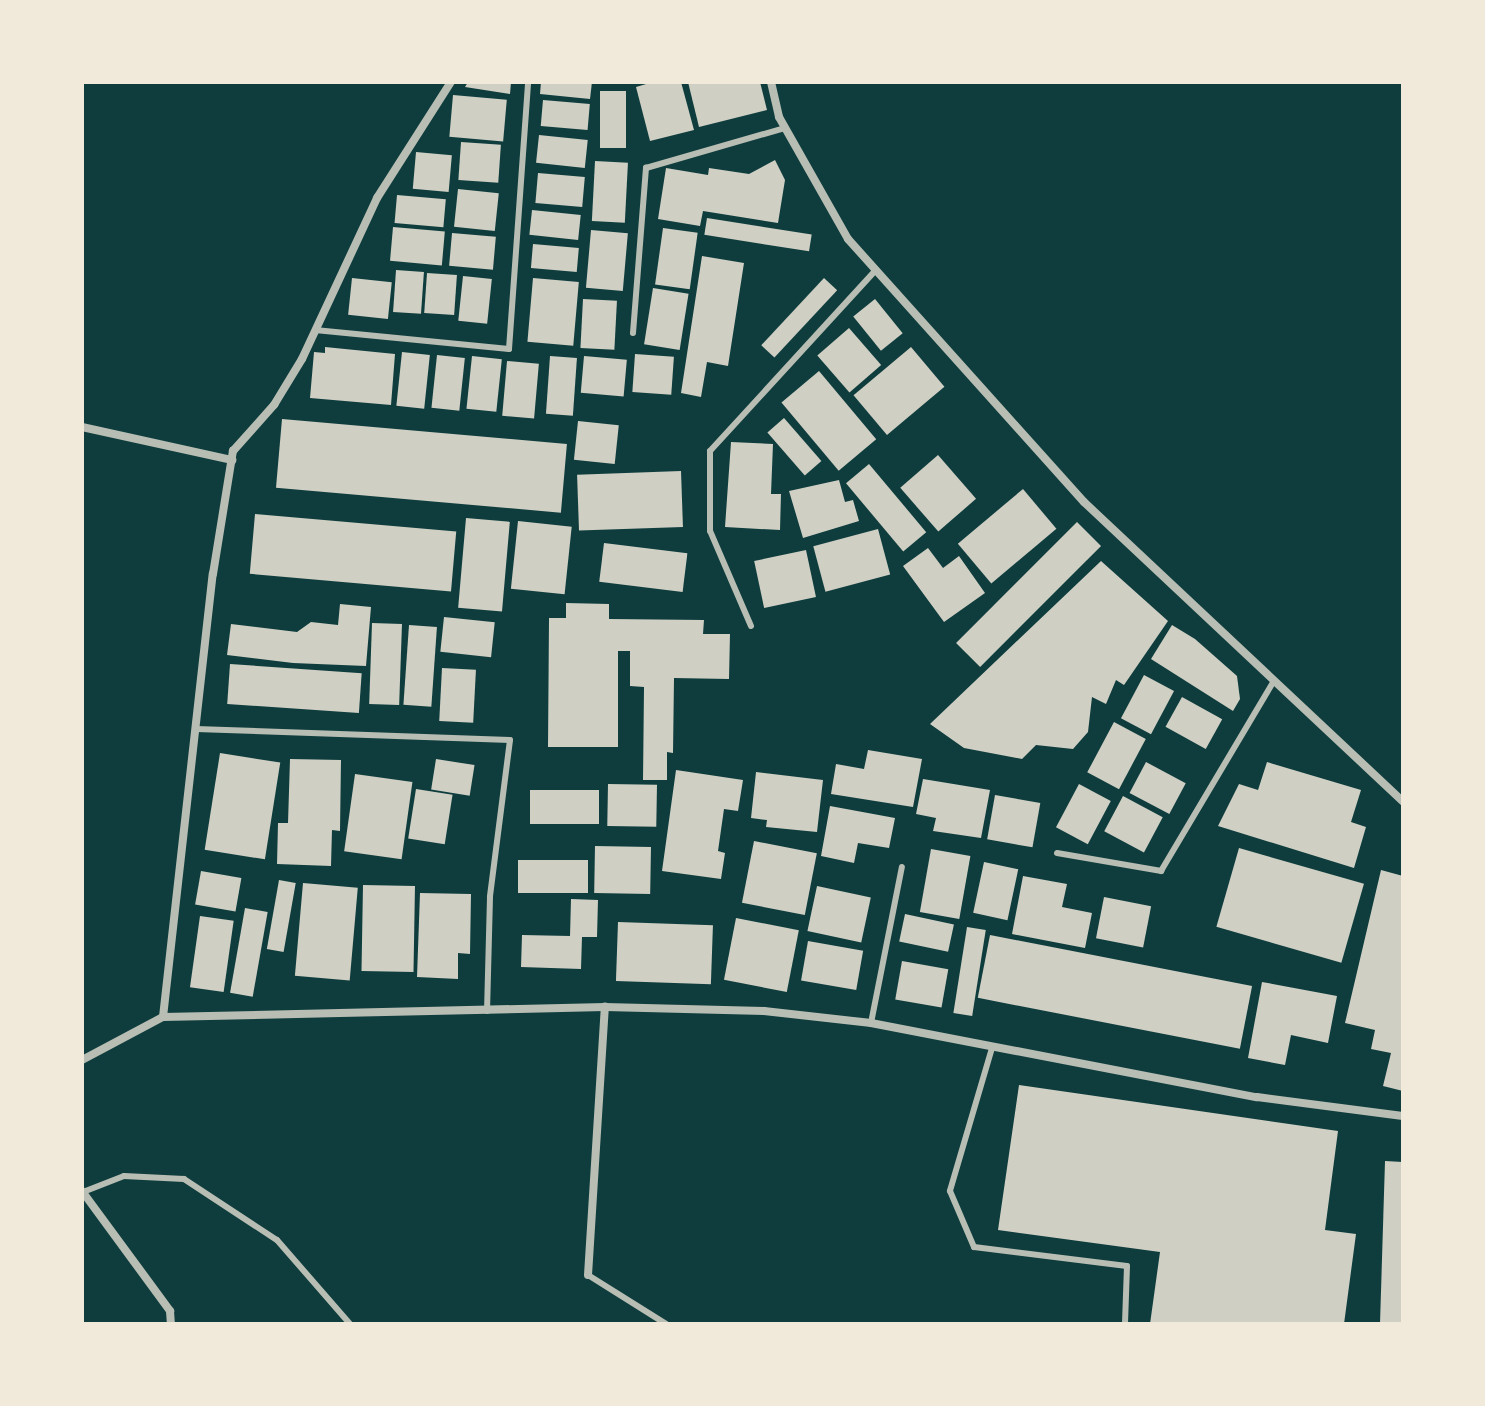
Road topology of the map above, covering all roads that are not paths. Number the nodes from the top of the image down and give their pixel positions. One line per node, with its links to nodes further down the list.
1 (451, 82): 6 (street)
2 (528, 82): 6 (lane)
3 (771, 82): 4 (street)
4 (785, 128): 5 (street); 7 (lane)
5 (876, 270): 10 (lane); 11 (street)
6 (315, 330): 9 (street)
7 (633, 333)
8 (82, 427): 9 (street)
9 (232, 460): 12 (street)
10 (751, 626)
11 (1274, 681): 13 (street); 14 (lane)
12 (196, 729): 17 (lane); 18 (street)
13 (1403, 802)
14 (1057, 853)
15 (902, 867): 19 (lane)
16 (605, 1007): 17 (street); 19 (street); 24 (street)
17 (487, 1011): 18 (street)
18 (163, 1017): 21 (street)
19 (871, 1023): 20 (street)
20 (992, 1048): 22 (street); 28 (lane)
21 (82, 1060)
22 (1403, 1116)
23 (82, 1192): 25 (street); 26 (lane)
24 (588, 1275): 27 (lane)
25 (171, 1324)
26 (350, 1324)
27 (666, 1324)
28 (1125, 1324)

